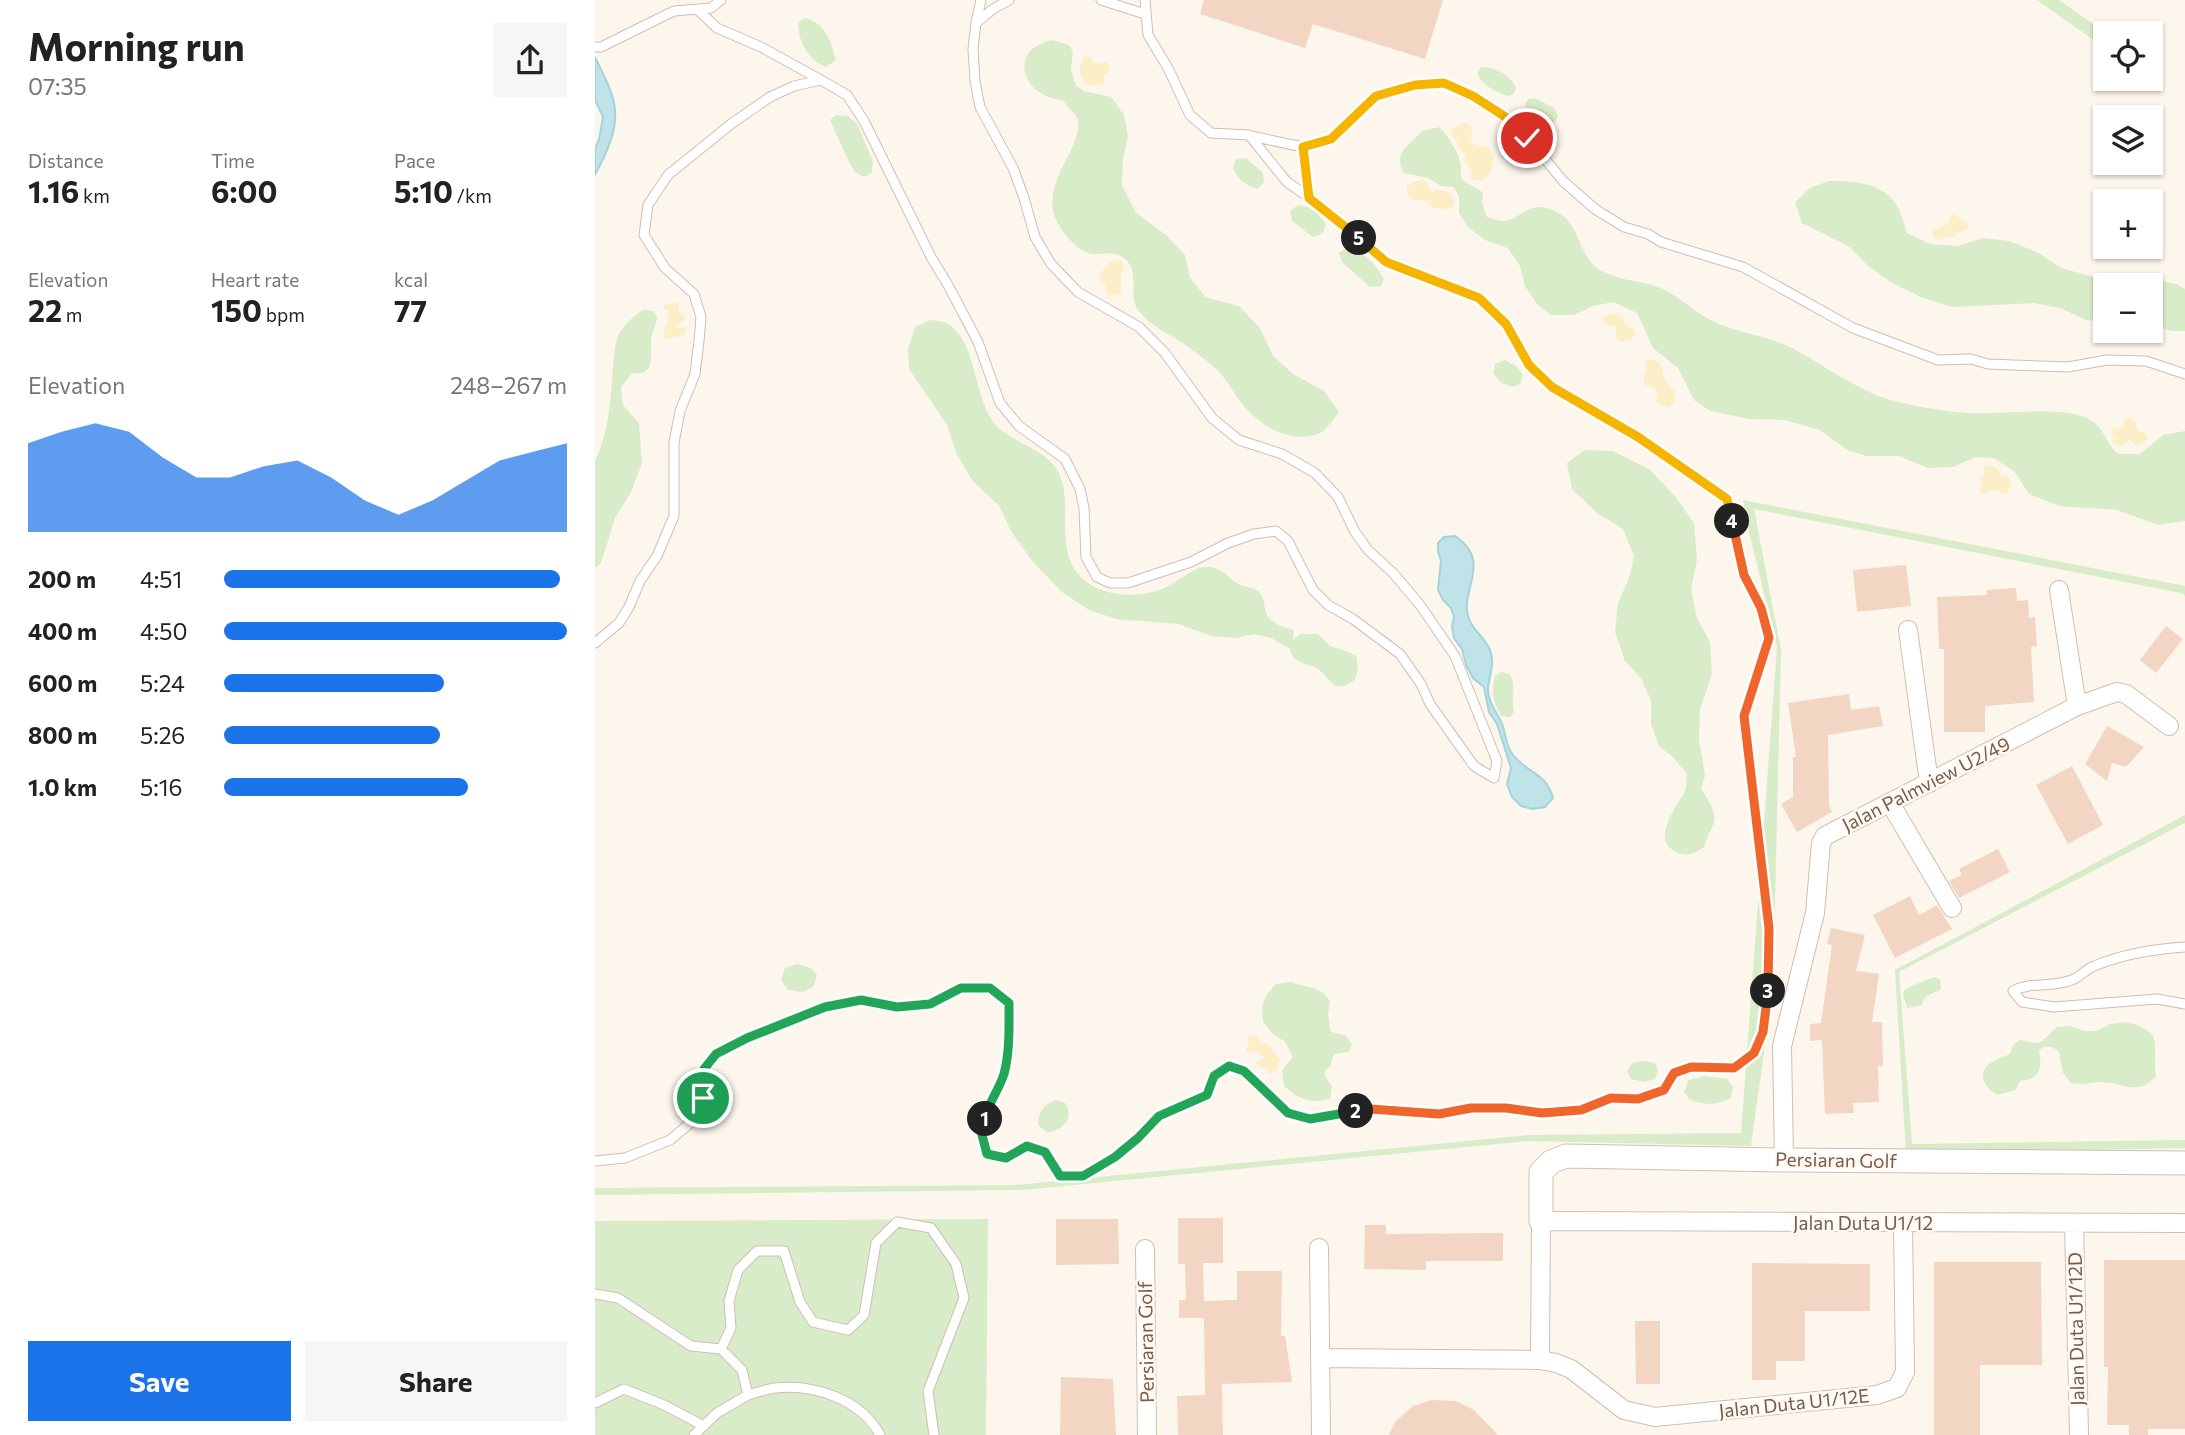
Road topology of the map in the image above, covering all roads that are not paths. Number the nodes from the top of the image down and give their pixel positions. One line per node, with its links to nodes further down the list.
1 (721, 0): 6 (lane)
2 (981, 0): 8 (lane)
3 (1009, 0): 8 (lane)
4 (1101, 0): 7 (lane)
5 (1145, 0): 7 (lane)
6 (697, 9): 9 (lane); 10 (lane)
7 (1145, 14): 11 (lane)
8 (977, 23): 10 (lane)
9 (598, 47)
10 (821, 80): 17 (lane)
11 (1249, 135): 12 (lane); 13 (lane)
12 (1303, 147): 13 (lane); 14 (lane)
13 (1309, 198): 26 (lane)
14 (2185, 374)
15 (2059, 590): 18 (street)
16 (1908, 630): 20 (street)
17 (595, 643)
18 (2077, 706): 19 (street, Jalan Palmview U2/49); 20 (street, Jalan Palmview U2/49)
19 (2169, 726)
20 (1929, 783): 21 (street, Jalan Palmview U2/49)
21 (1890, 803): 22 (street); 25 (street, Jalan Palmview U2/49)
22 (1952, 908)
23 (2185, 947): 24 (lane)
24 (2185, 1004)
25 (1784, 1160): 27 (street, Persiaran Golf); 28 (street, Persiaran Golf)
26 (595, 1161)
27 (2185, 1163)
28 (1541, 1221): 29 (street, Jalan Duta U1/12); 37 (street)
29 (1903, 1223): 30 (street, Jalan Duta U1/12); 37 (street, Jalan Duta U1/12E)
30 (2074, 1223): 31 (street, Jalan Duta U1/12); 41 (street, Jalan Duta U1/12D)
31 (2185, 1223)
32 (1319, 1248): 36 (street)
33 (1145, 1249): 45 (street, Persiaran Golf)
34 (595, 1294): 35 (lane)
35 (721, 1349): 38 (lane); 44 (lane)
36 (1321, 1358): 37 (street); 46 (street)
37 (1540, 1360)
38 (748, 1395): 40 (lane); 43 (lane)
39 (595, 1402): 40 (lane)
40 (704, 1426): 42 (lane)
41 (2078, 1434)
42 (694, 1435)
43 (880, 1435)
44 (934, 1435)
45 (1147, 1435)
46 (1321, 1435)

